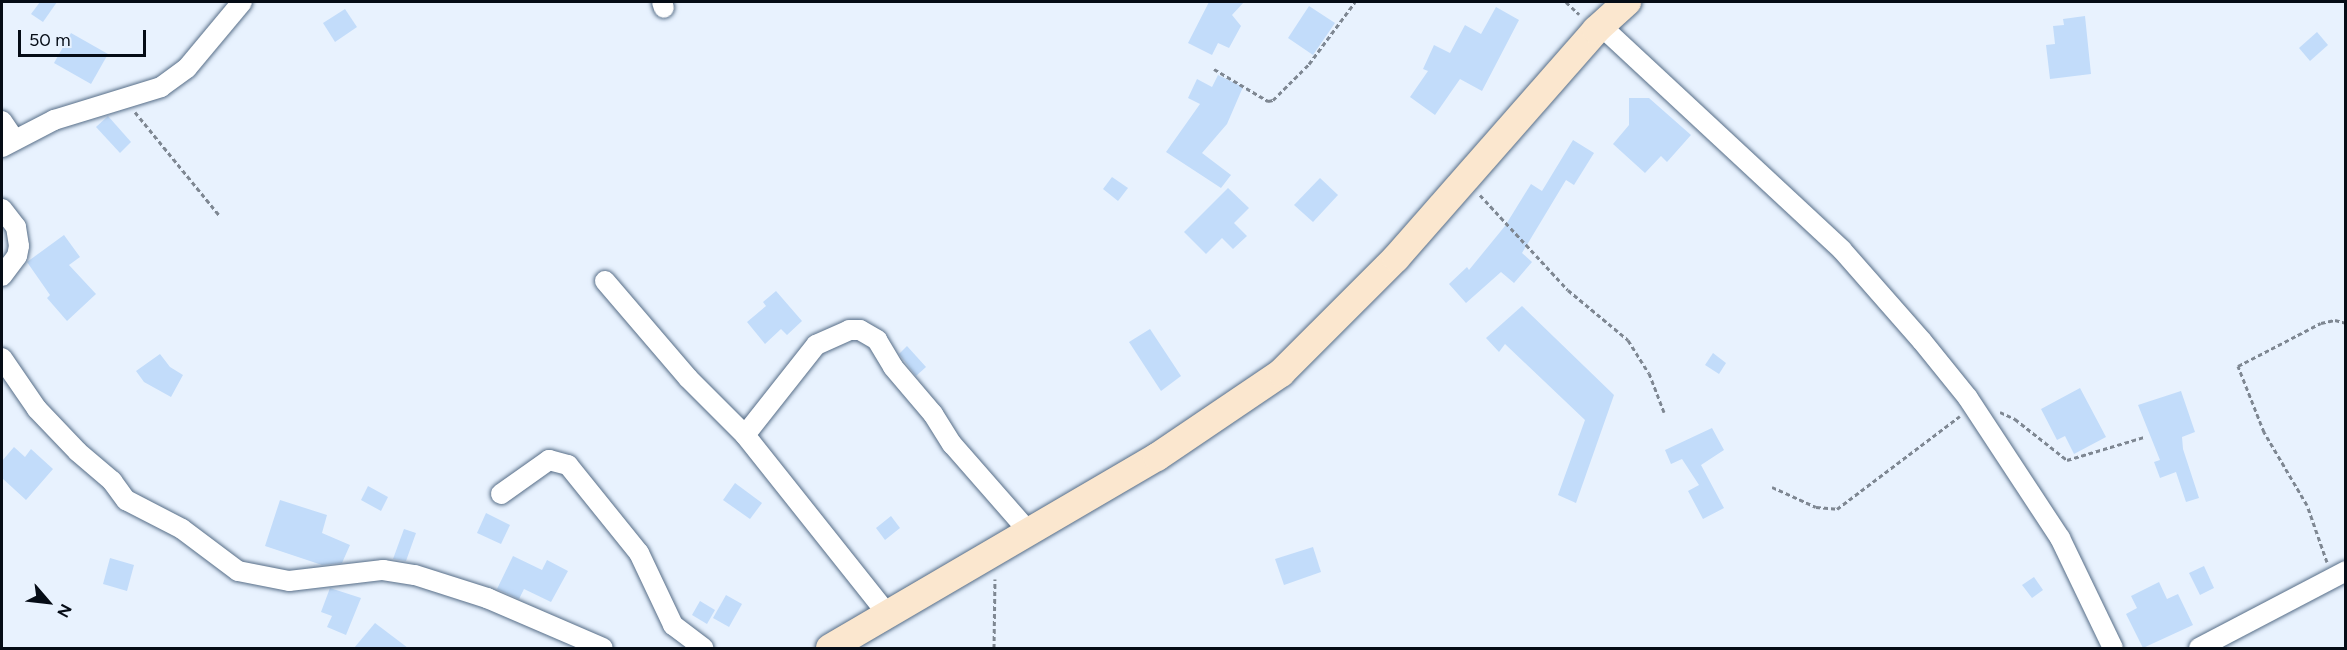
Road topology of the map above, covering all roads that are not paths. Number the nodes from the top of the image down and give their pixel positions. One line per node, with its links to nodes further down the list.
1 (242, 2): 5 (street)
2 (1627, 2): 3 (main road)
3 (1600, 25): 12 (main road); 18 (street)
4 (2, 121): 5 (street)
5 (8, 143)
6 (2, 209): 7 (street)
7 (2, 276)
8 (606, 281): 10 (street)
9 (2, 358): 15 (street)
10 (745, 435): 12 (street); 14 (street)
11 (501, 494): 16 (street)
12 (1029, 532): 14 (main road)
13 (2339, 574): 19 (street)
14 (888, 615): 17 (main road)
15 (603, 648)
16 (703, 648)
17 (830, 648)
18 (2113, 648)
19 (2199, 648)

